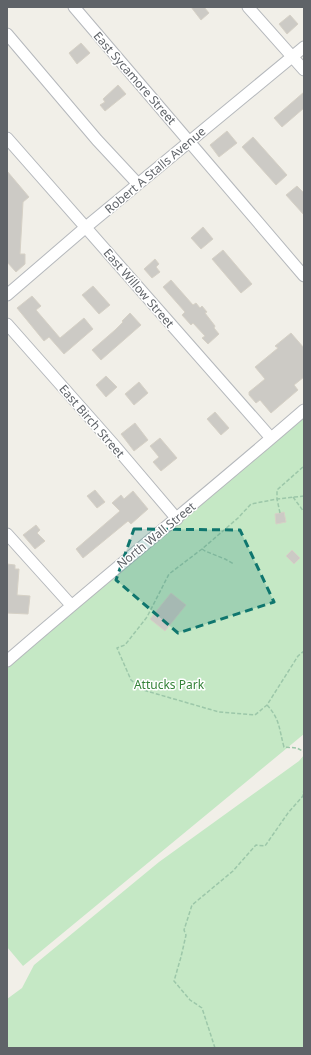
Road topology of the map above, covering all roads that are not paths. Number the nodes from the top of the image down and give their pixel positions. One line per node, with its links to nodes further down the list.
1 (74, 7): 8 (street, East Sycamore Street)
2 (248, 7): 5 (street)
3 (7, 34): 9 (street)
4 (304, 47): 5 (street, Robert A Stalls Avenue)
5 (292, 57): 6 (street); 8 (street, Robert A Stalls Avenue)
6 (304, 70)
7 (7, 138): 10 (street, East Willow Street)
8 (190, 141): 9 (street, Robert A Stalls Avenue); 11 (street, East Sycamore Street)
9 (138, 184): 10 (street, Robert A Stalls Avenue)
10 (86, 227): 12 (street, Robert A Stalls Avenue); 15 (street, East Willow Street)
11 (304, 276)
12 (7, 295)
13 (7, 324): 16 (street, East Birch Street)
14 (304, 410): 15 (street, North Wall Street)
15 (271, 438): 16 (street, North Wall Street)
16 (177, 519): 18 (street, North Wall Street)
17 (7, 534): 18 (street)
18 (71, 606): 19 (street, North Wall Street)
19 (7, 661)

